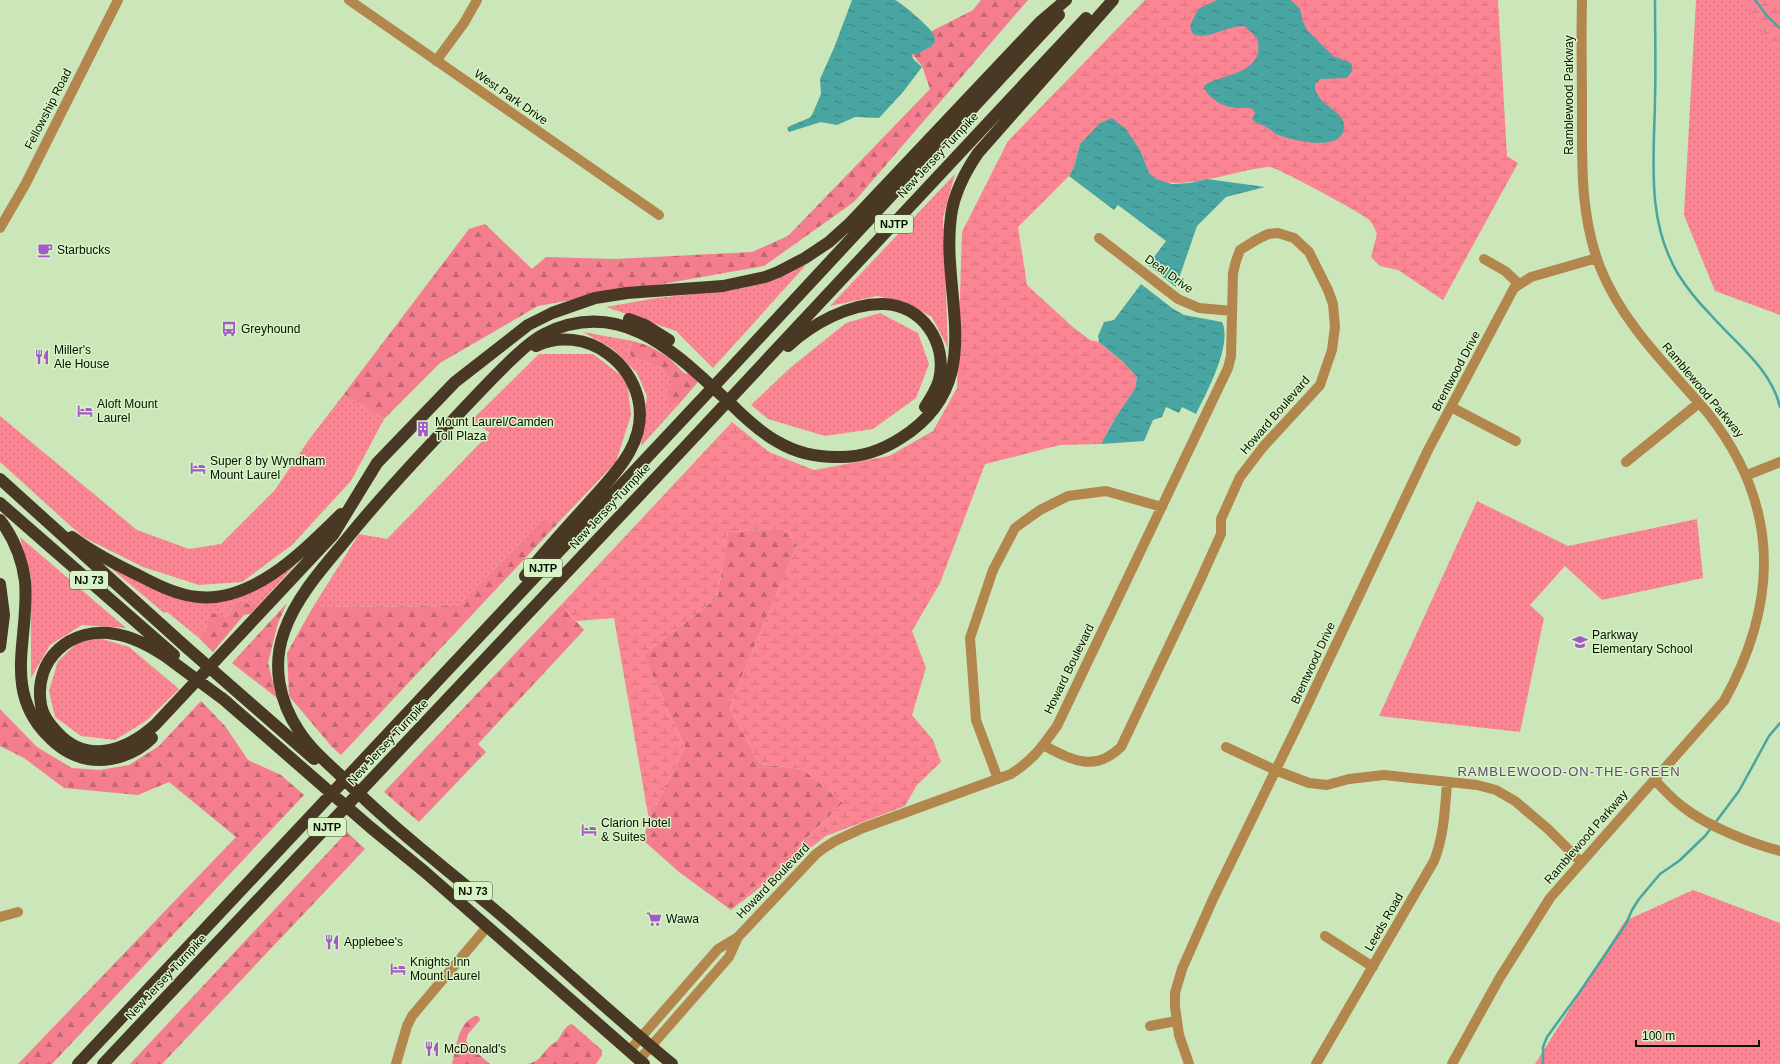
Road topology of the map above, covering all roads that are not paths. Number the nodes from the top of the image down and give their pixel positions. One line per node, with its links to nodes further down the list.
1 (118, 0): 11 (street, Fellowship Road)
2 (349, 0): 9 (street, West Park Drive)
3 (477, 0): 9 (street)
4 (1066, 0): 17 (highway)
5 (1073, 0): 36 (highway, New Jersey Turnpike / NJTP)
6 (1103, 0): 24 (highway, New Jersey Turnpike / NJTP)
7 (1113, 0): 22 (highway)
8 (1582, 0): 13 (street, Ramblewood Parkway)
9 (436, 61): 10 (street, West Park Drive)
10 (659, 215)
11 (0, 228)
12 (1098, 238): 16 (street, Deal Drive)
13 (1597, 258): 15 (street); 20 (street, Ramblewood Parkway)
14 (1484, 259): 15 (street)
15 (1519, 284): 21 (street, Brentwood Drive)
16 (1232, 311): 32 (street, Howard Boulevard); 39 (street, Howard Boulevard)
17 (495, 350): 19 (highway); 29 (highway)
18 (511, 361): 19 (highway); 33 (highway); 36 (highway)
19 (701, 372): 22 (highway)
20 (1699, 403): 25 (street); 27 (street, Ramblewood Parkway)
21 (1451, 407): 23 (street); 42 (street, Brentwood Drive)
22 (746, 414): 24 (highway)
23 (1516, 441)
24 (684, 448): 61 (highway, New Jersey Turnpike / NJTP)
25 (1626, 462)
26 (1780, 462): 27 (street)
27 (1750, 474): 44 (street, Ramblewood Parkway)
28 (0, 479): 31 (highway, NJ 73)
29 (356, 499): 31 (highway); 38 (highway)
30 (0, 503): 38 (highway, NJ 73)
31 (33, 507): 41 (highway, NJ 73)
32 (1162, 507): 39 (street, Howard Boulevard); 43 (street)
33 (368, 512): 34 (highway); 41 (highway)
34 (0, 520)
35 (0, 584): 37 (highway)
36 (488, 626): 60 (highway, New Jersey Turnpike / NJTP)
37 (0, 647)
38 (171, 657): 50 (highway, NJ 73)
39 (1043, 745): 43 (street, Howard Boulevard)
40 (1226, 747): 42 (street)
41 (318, 758): 56 (highway, NJ 73)
42 (1275, 770): 45 (street); 54 (street, Brentwood Drive)
43 (998, 779): 52 (street, Howard Boulevard)
44 (1654, 779): 46 (street); 47 (street, Ramblewood Parkway)
45 (1447, 783): 47 (street); 53 (street, Leeds Road)
46 (1780, 851)
47 (1581, 862): 66 (street, Ramblewood Parkway)
48 (18, 912): 49 (street)
49 (0, 917)
50 (487, 927): 58 (highway, NJ 73); 62 (street)
51 (1324, 936): 53 (street)
52 (738, 937): 56 (street, Howard Boulevard); 57 (street, Howard Boulevard)
53 (1372, 967): 65 (street, Leeds Road)
54 (1176, 1021): 55 (street); 64 (street, Brentwood Drive)
55 (1150, 1026)
56 (640, 1038): 57 (highway, NJ 73); 58 (street, Howard Boulevard)
57 (650, 1046): 59 (street, Howard Boulevard); 63 (highway, NJ 73)
58 (628, 1051): 59 (highway, NJ 73)
59 (641, 1062)
60 (78, 1064)
61 (104, 1064)
62 (396, 1064)
63 (672, 1064)
64 (1189, 1064)
65 (1316, 1064)
66 (1452, 1064)

